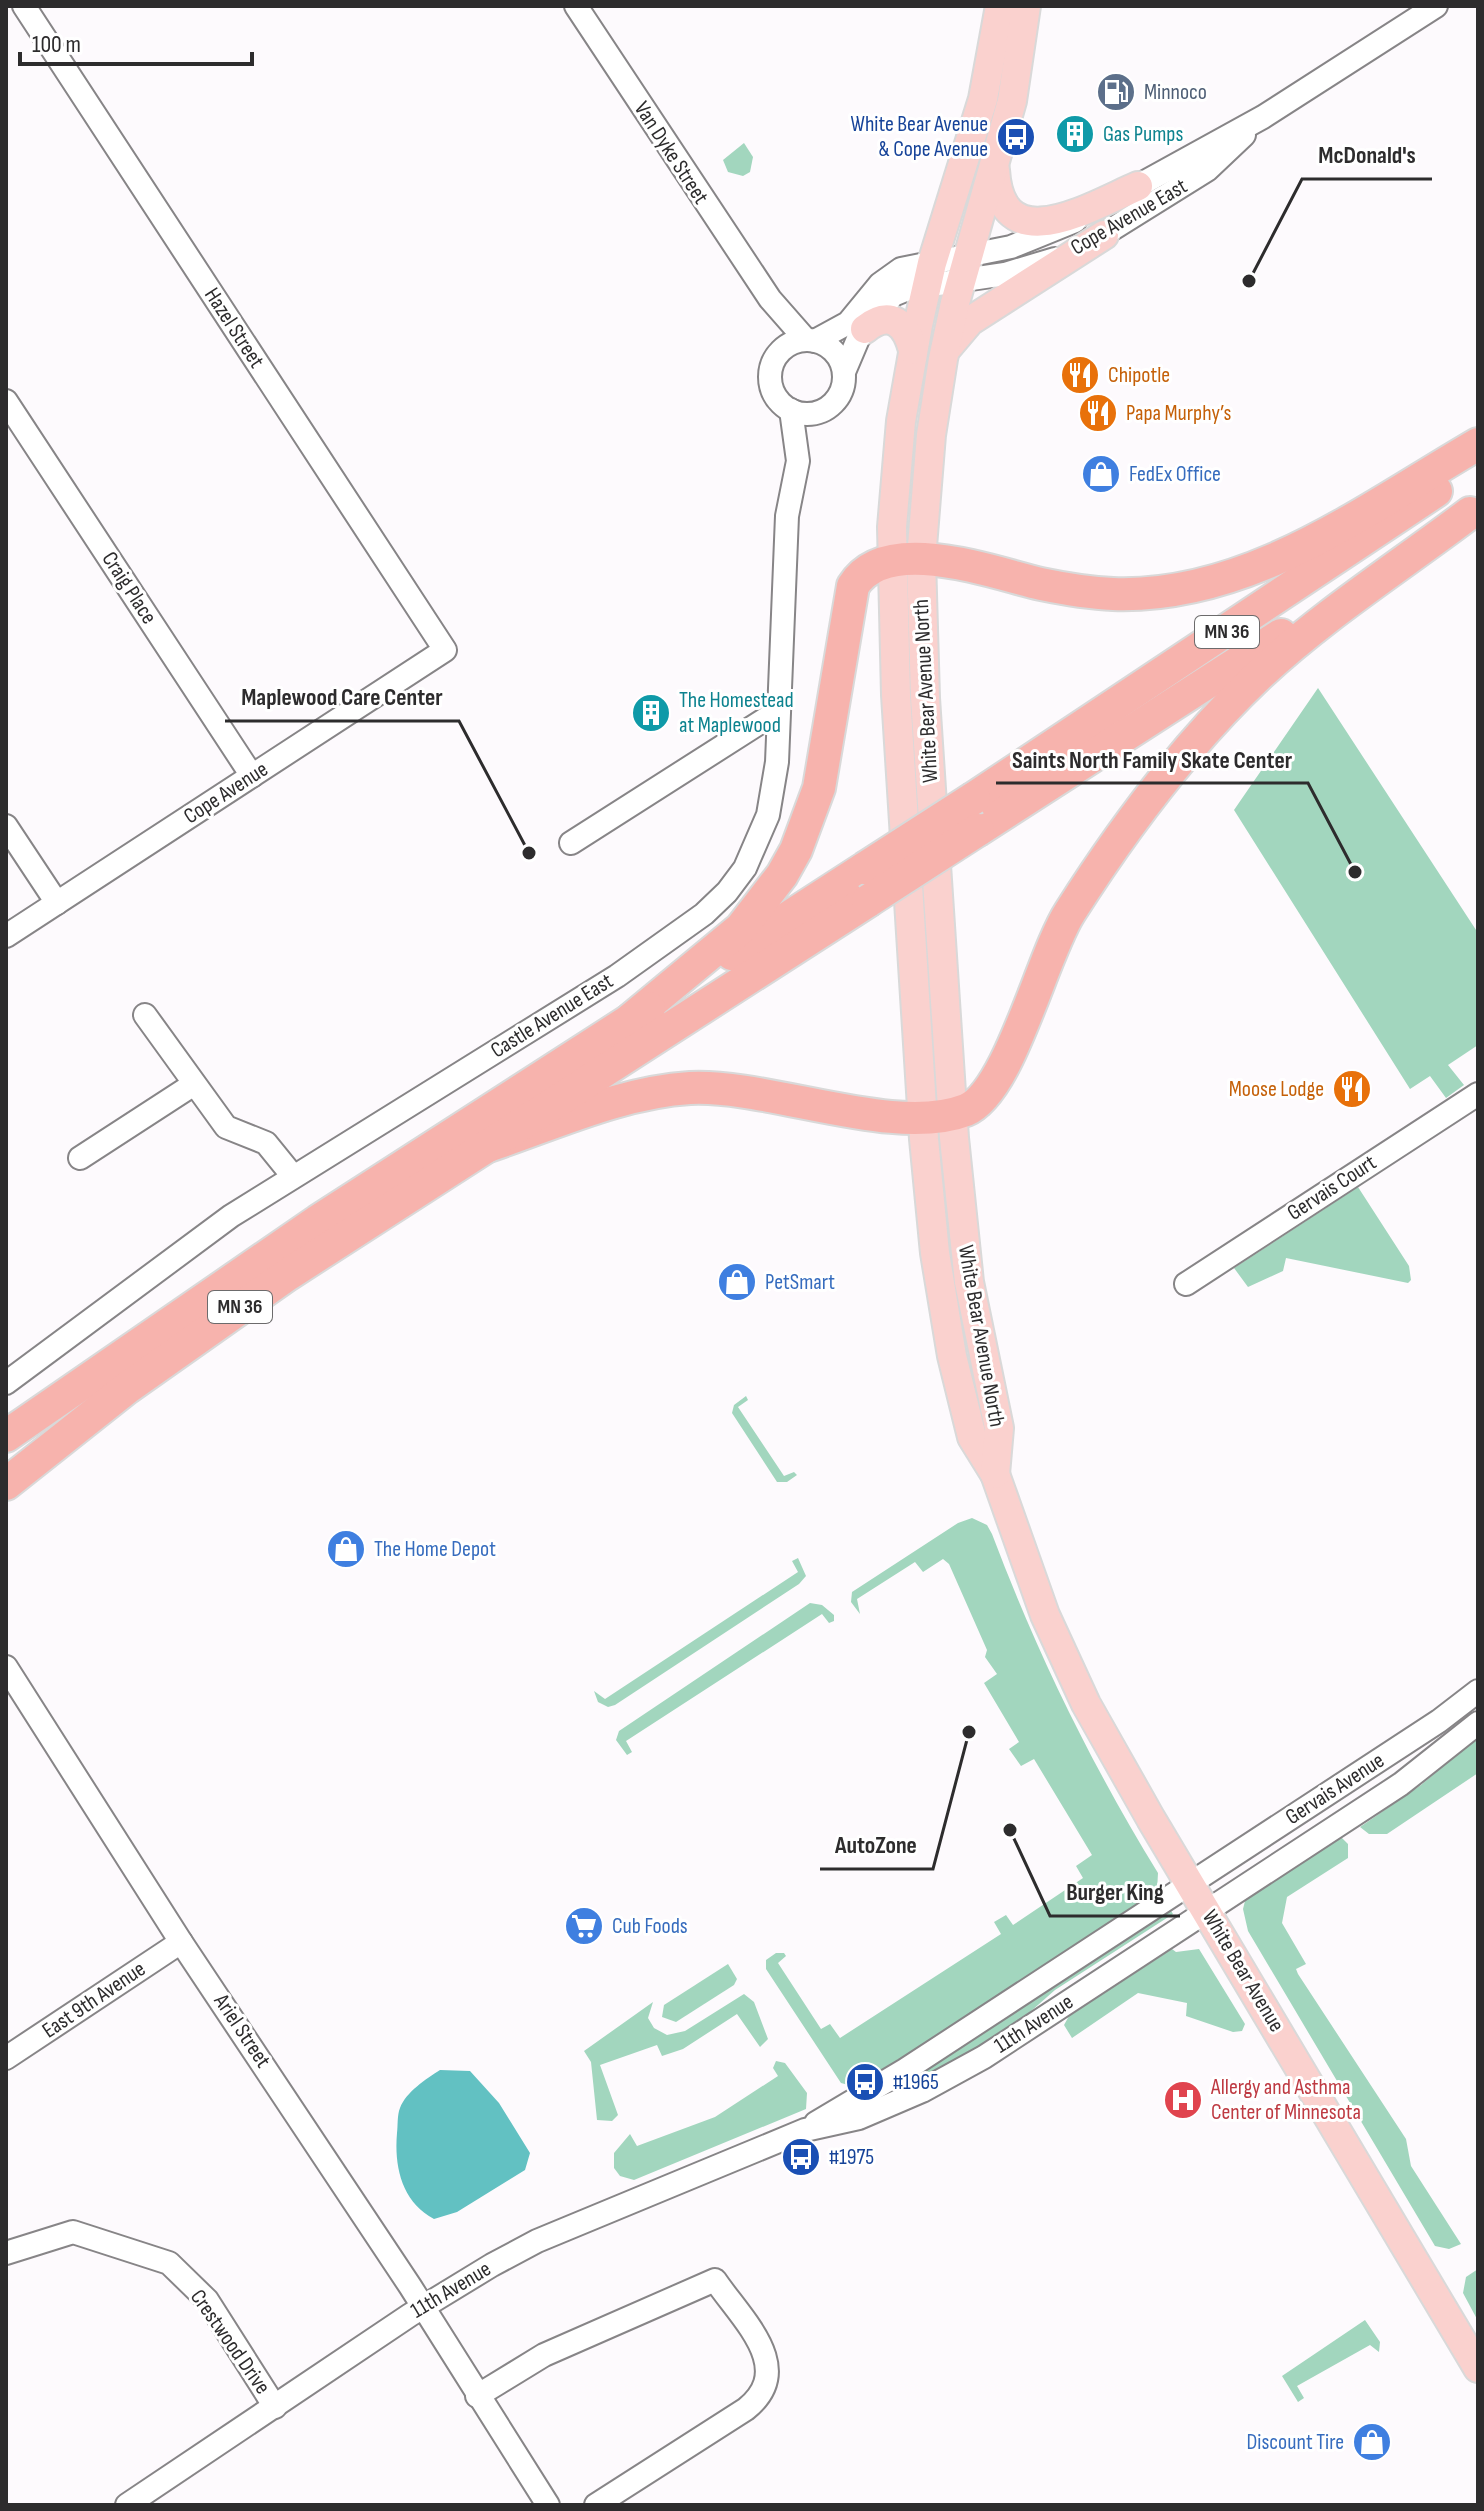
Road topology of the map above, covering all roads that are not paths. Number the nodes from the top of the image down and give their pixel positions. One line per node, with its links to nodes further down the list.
1 (24, 6): 27 (street, Hazel Street)
2 (576, 6): 12 (street, Van Dyke Street)
3 (1000, 6): 11 (main road, White Bear Avenue North)
4 (1026, 6): 7 (main road, White Bear Avenue North)
5 (1436, 6): 6 (street, Cope Avenue East)
6 (1263, 117): 8 (street, Cope Avenue East); 9 (street, Cope Avenue East)
7 (995, 165): 8 (main road); 10 (main road, White Bear Avenue North)
8 (1138, 186): 10 (street, Cope Avenue East)
9 (1104, 235): 10 (street, Cope Avenue East); 17 (main road)
10 (965, 268): 11 (street); 17 (main road, White Bear Avenue North)
11 (929, 274): 13 (street); 14 (street); 15 (main road, White Bear Avenue North)
12 (770, 299): 14 (street, Van Dyke Street); 16 (street, Van Dyke Street)
13 (865, 329): 15 (main road); 18 (street)
14 (810, 340): 16 (street); 18 (street)
15 (913, 350): 26 (main road, White Bear Avenue North)
16 (780, 351): 20 (street)
17 (943, 359): 26 (main road, White Bear Avenue North)
18 (844, 372): 21 (street)
19 (6, 401): 29 (street, Craig Place)
20 (791, 410): 21 (street); 23 (street)
21 (817, 413): 23 (street)
22 (1478, 444): 26 (highway)
23 (798, 461): 28 (street, Castle Avenue East)
24 (1478, 462): 35 (highway, MN 36, bridge)
25 (1474, 511): 38 (highway); 39 (highway, MN 36, bridge)
26 (906, 560): 35 (highway); 38 (main road, White Bear Avenue North)
27 (445, 650): 29 (street, Cope Avenue)
28 (778, 711): 31 (street); 41 (street, Castle Avenue East)
29 (252, 776): 32 (street, Cope Avenue)
30 (6, 826): 32 (street)
31 (571, 843)
32 (57, 903): 33 (street, Cope Avenue)
33 (6, 936)
34 (145, 1015): 36 (street)
35 (631, 1019): 44 (highway, MN 36)
36 (194, 1084): 40 (street); 41 (street)
37 (1478, 1094): 42 (street, Gervais Court)
38 (938, 1114): 39 (highway); 45 (main road, White Bear Avenue North)
39 (485, 1147): 46 (highway, MN 36)
40 (80, 1158)
41 (292, 1175): 43 (street, Castle Avenue East)
42 (1186, 1284)
43 (6, 1383)
44 (6, 1436)
45 (995, 1474): 50 (main road, White Bear Avenue)
46 (6, 1484)
47 (9, 1677): 52 (street, Ariel Street)
48 (1478, 1691): 50 (street, Gervais Avenue)
49 (1478, 1723): 51 (street, Gervais Avenue)
50 (1190, 1883): 51 (main road, White Bear Avenue); 54 (street, 11th Avenue)
51 (1207, 1911): 54 (street, 11th Avenue); 57 (main road, White Bear Avenue)
52 (181, 1942): 53 (street, East 9th Avenue); 56 (street, Ariel Street)
53 (6, 2058)
54 (805, 2130): 56 (street, 11th Avenue)
55 (6, 2253): 59 (street, Crestwood Drive)
56 (422, 2307): 58 (street, Ariel Street); 59 (street, 11th Avenue)
57 (1478, 2368)
58 (477, 2396): 61 (street, Ariel Street); 62 (street)
59 (275, 2407): 60 (street, 11th Avenue)
60 (127, 2505)
61 (548, 2505)
62 (596, 2505)

